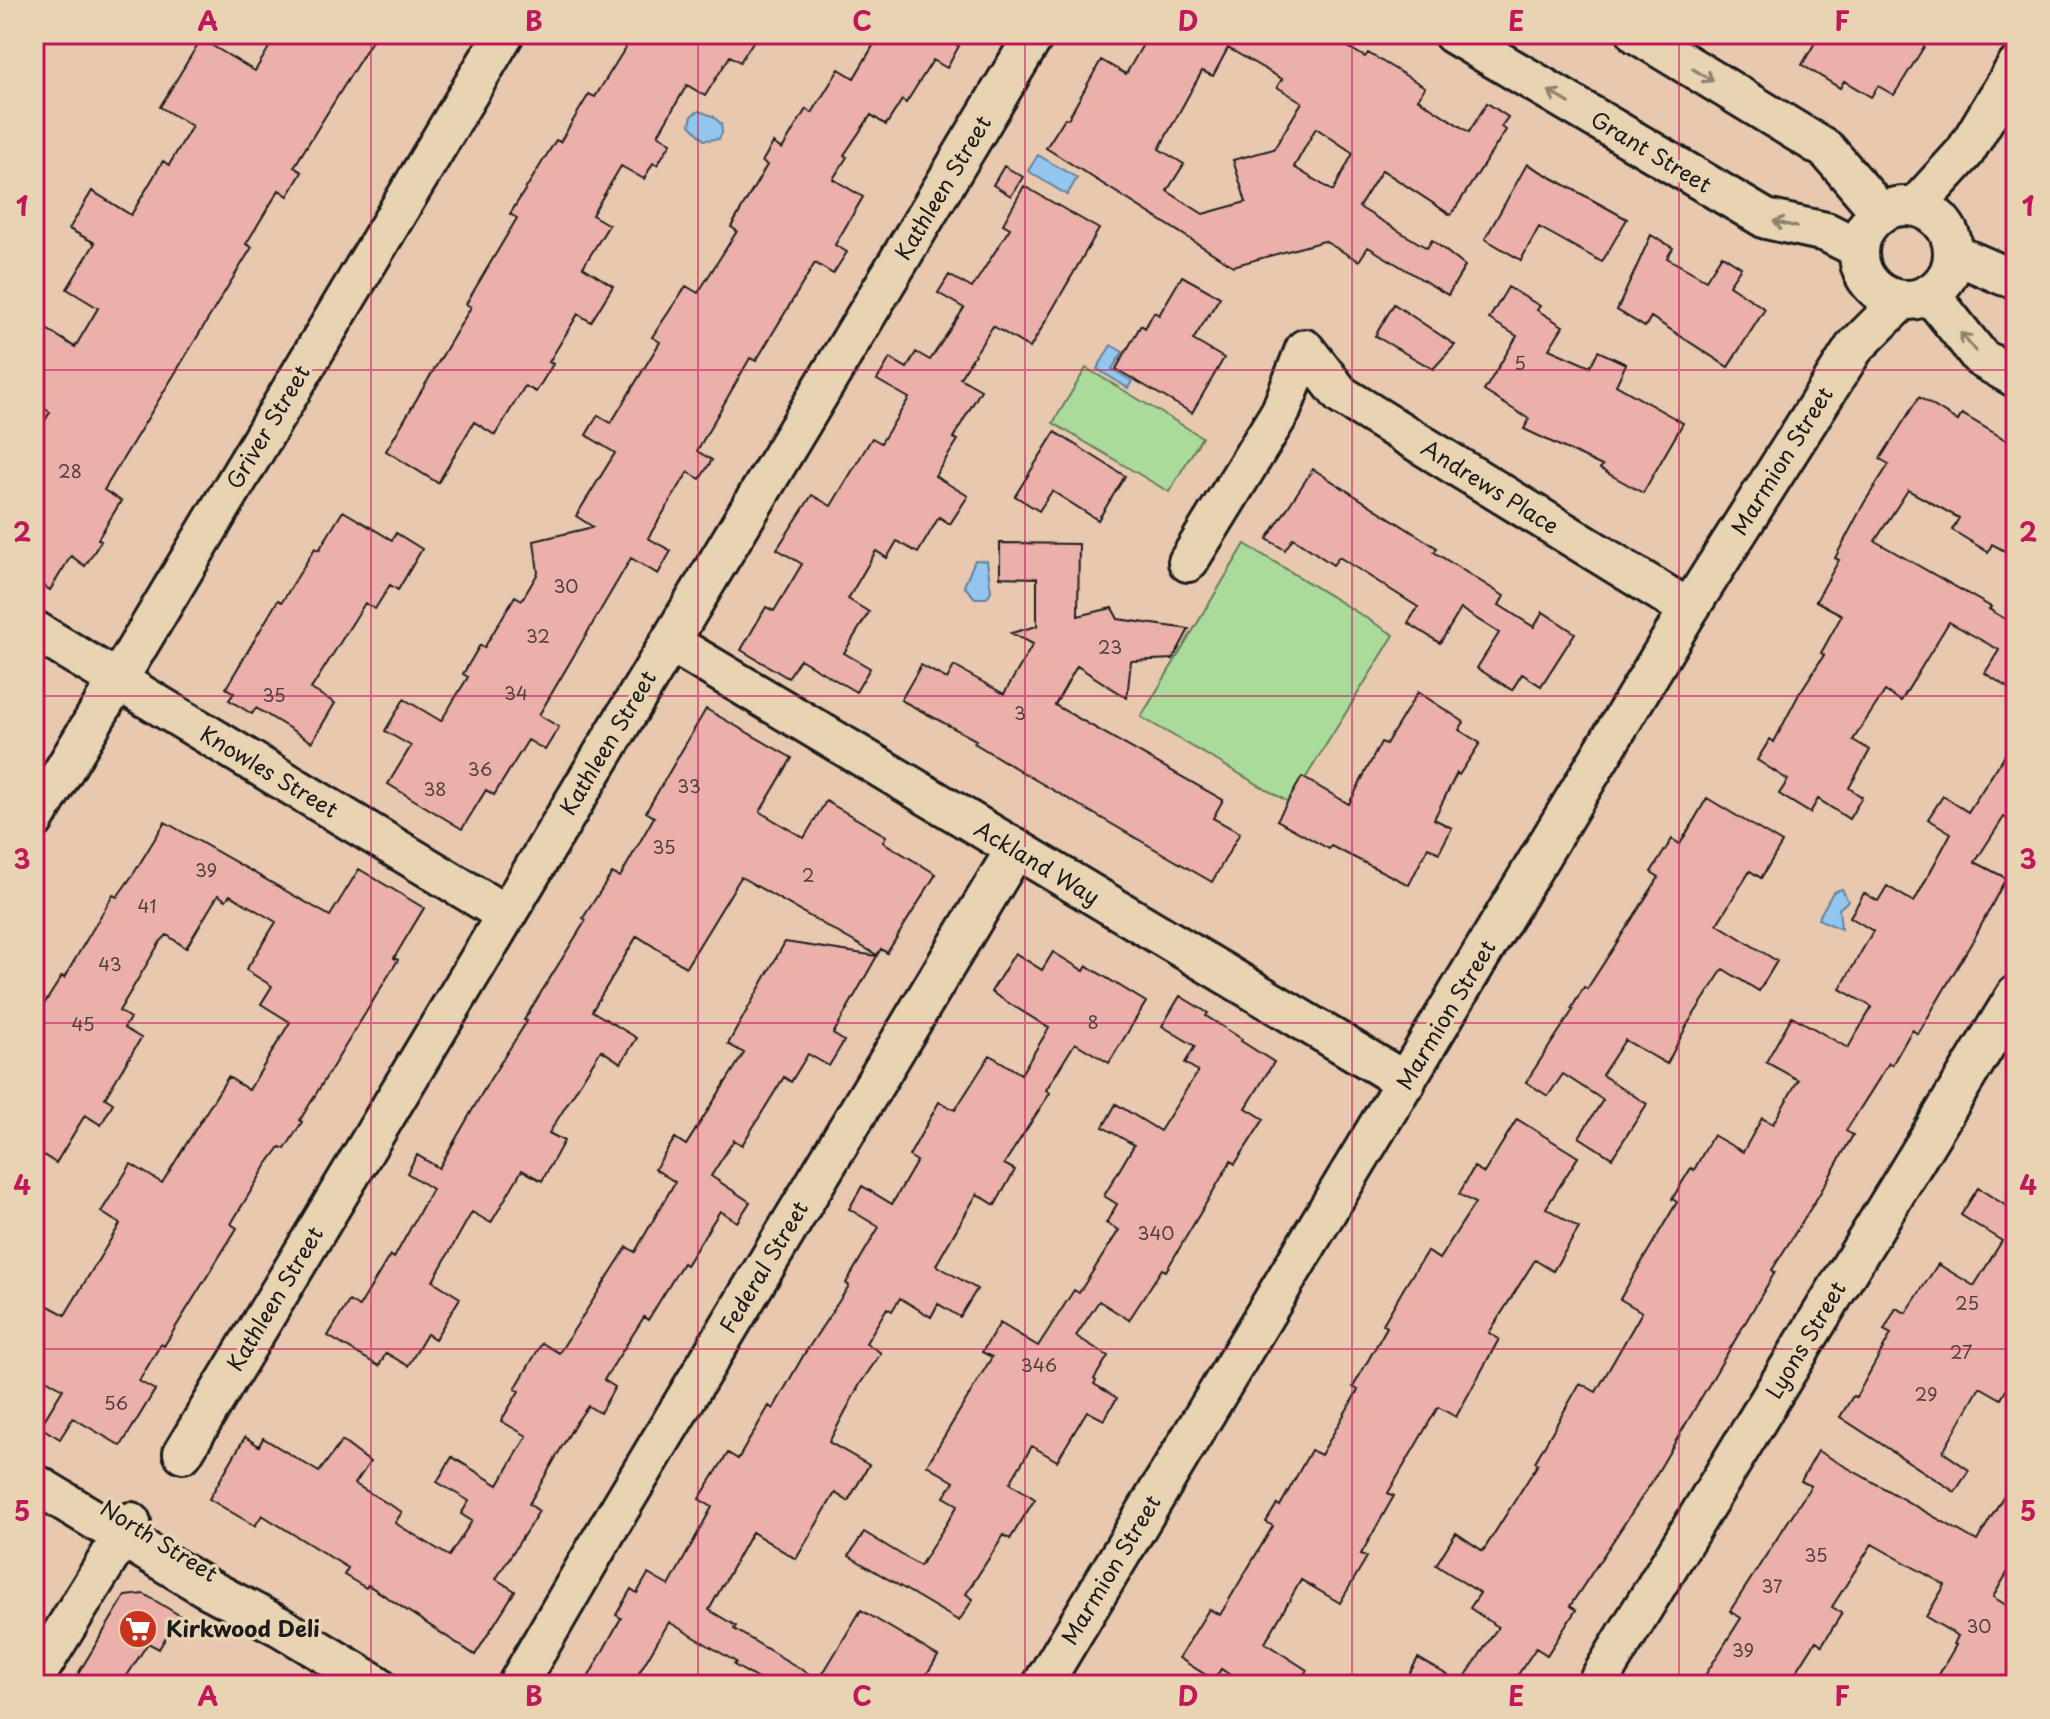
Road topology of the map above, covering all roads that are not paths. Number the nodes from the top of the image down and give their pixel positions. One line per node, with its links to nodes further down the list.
1 (504, 34): 18 (street, Griver Street)
2 (1035, 34): 17 (street, Kathleen Street)
3 (1453, 34): 9 (street, Grant Street, one-way to 3)
4 (1637, 34): 7 (street, one-way to 7)
5 (2016, 67): 6 (street)
6 (1965, 152): 7 (street); 8 (street)
7 (1898, 210): 8 (street); 9 (street)
8 (1951, 242): 10 (street); 11 (street)
9 (1862, 264): 11 (street); 12 (street, Marmion Street)
10 (2016, 276)
11 (1916, 298): 12 (street, Marmion Street); 13 (street, one-way to 11)
12 (1854, 348): 15 (street, Marmion Street)
13 (2016, 378)
14 (1188, 562): 15 (street, Andrews Place)
15 (1689, 609): 23 (street, Marmion Street)
16 (34, 630): 18 (street, Knowles Street)
17 (670, 642): 20 (street, Ackland Way); 21 (street, Kathleen Street)
18 (116, 680): 19 (street, Griver Street); 21 (street, Knowles Street)
19 (34, 820)
20 (1015, 850): 23 (street, Ackland Way); 31 (street, Federal Street)
21 (505, 914): 24 (street, Kathleen Street)
22 (2016, 995): 33 (street, Lyons Street)
23 (1406, 1082): 32 (street, Marmion Street)
24 (183, 1453)
25 (34, 1464): 27 (street, North Street)
26 (34, 1483): 27 (street, North Street)
27 (116, 1523): 28 (street); 29 (street); 30 (street, North Street)
28 (34, 1638)
29 (34, 1679)
30 (377, 1685)
31 (517, 1685)
32 (1042, 1685)
33 (1596, 1685)

